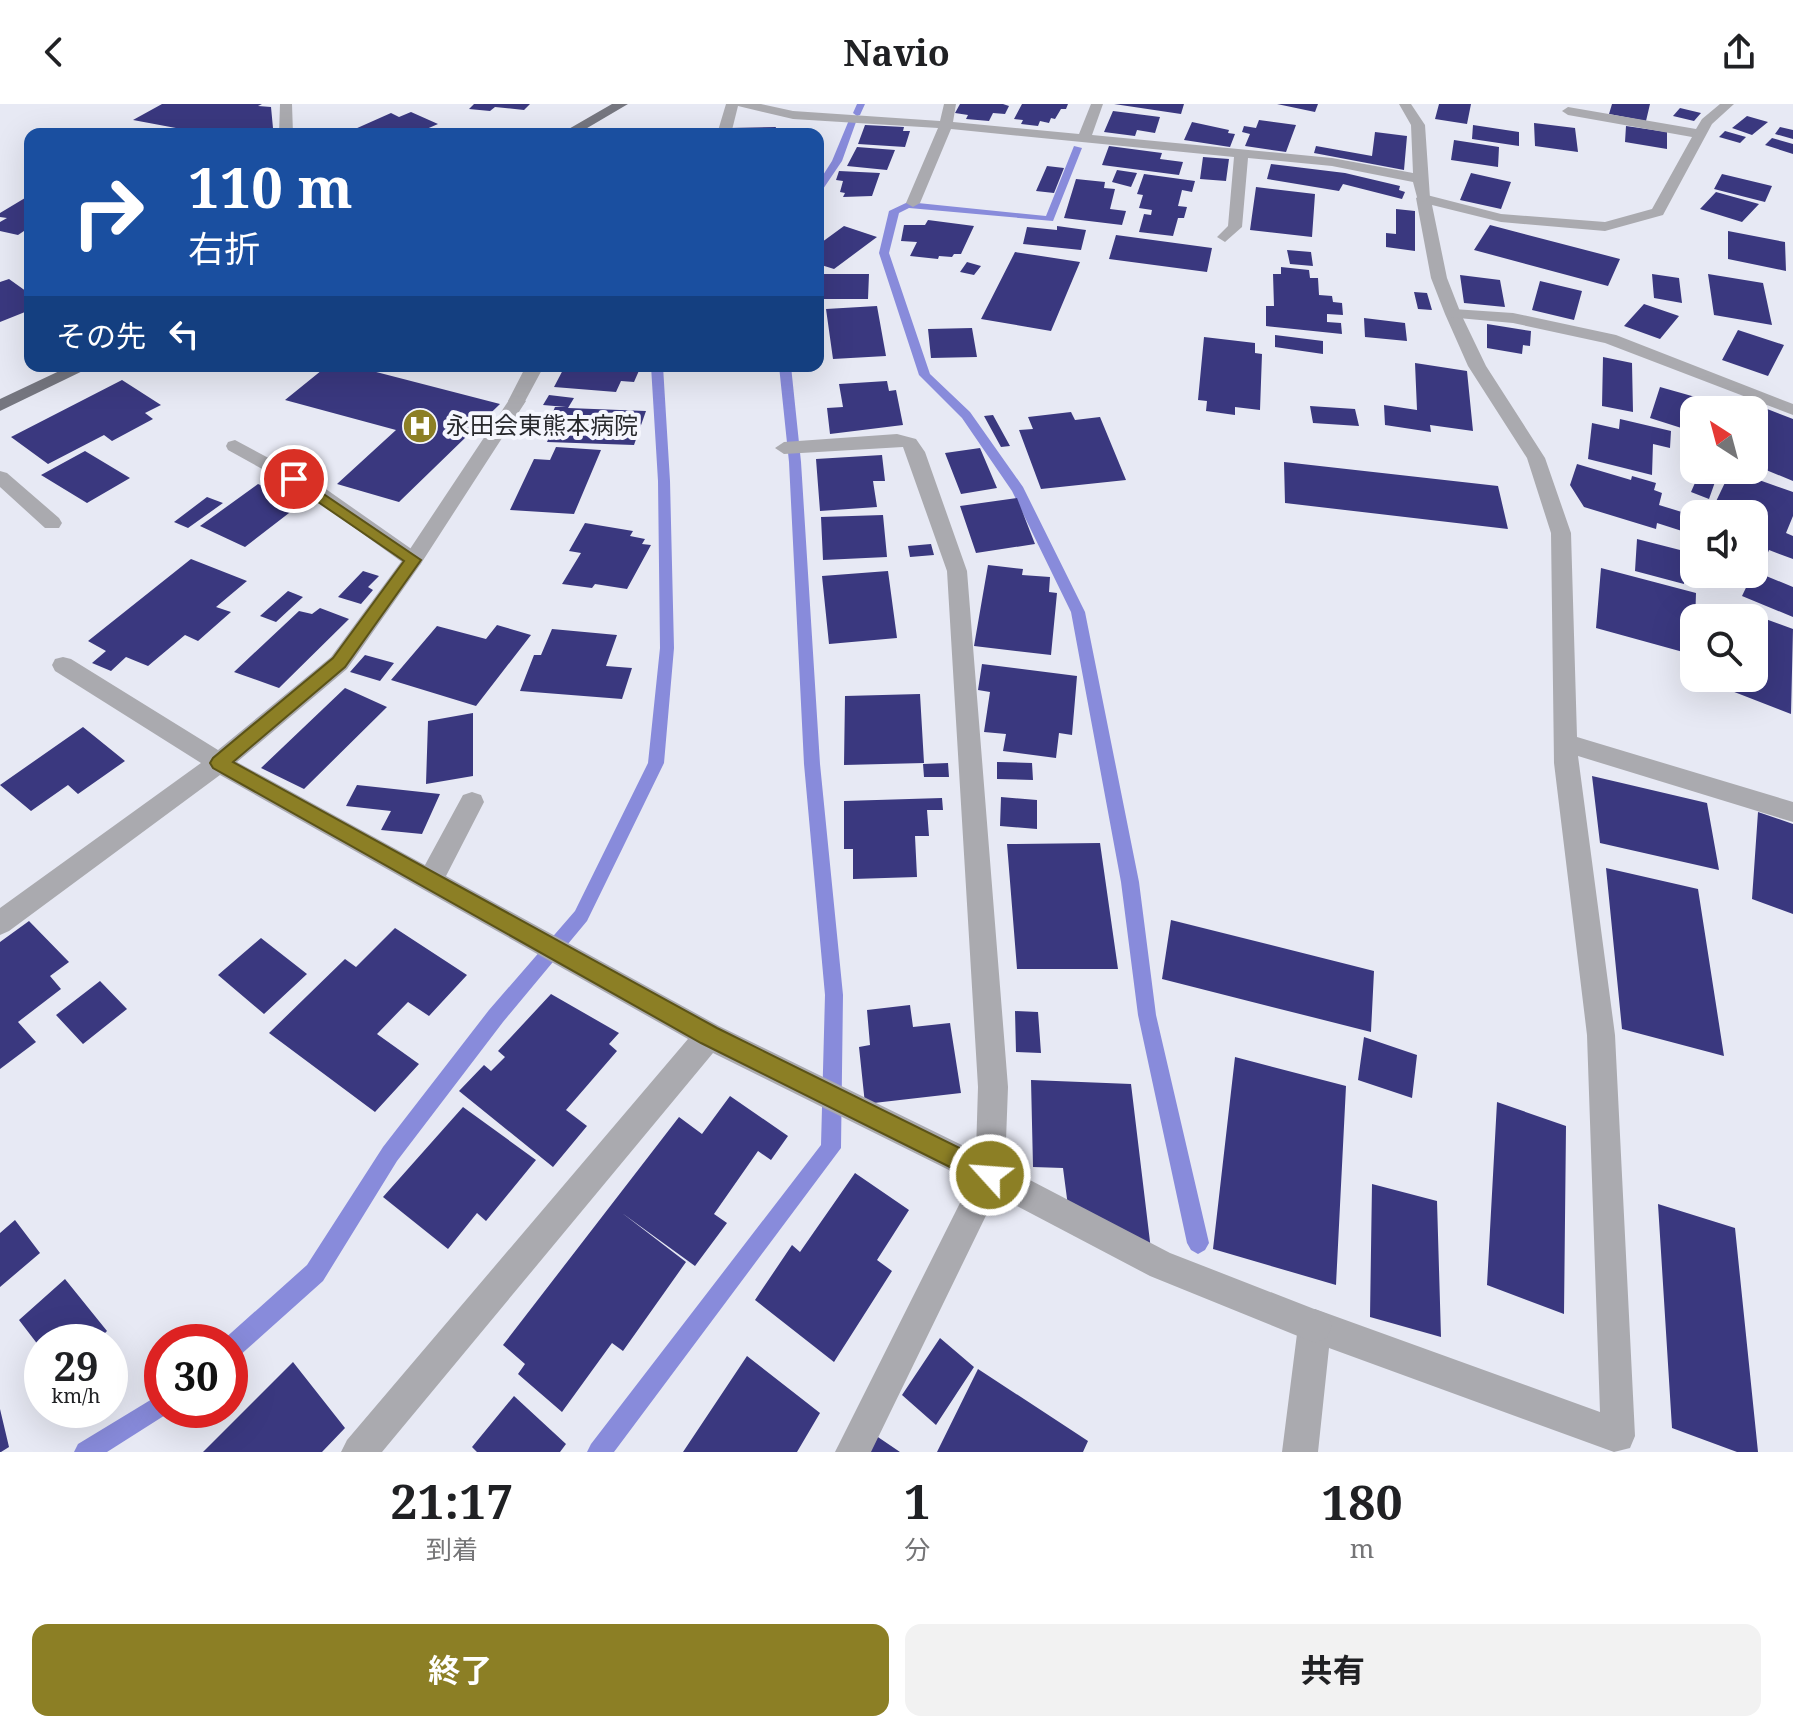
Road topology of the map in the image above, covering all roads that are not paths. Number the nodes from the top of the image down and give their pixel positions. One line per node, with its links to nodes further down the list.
1 (286, 104): 13 (street)
2 (622, 104): 14 (main road)
3 (732, 104): 15 (street)
4 (743, 104): 11 (street)
5 (850, 104): 11 (street)
6 (950, 104): 12 (street)
7 (1097, 104): 17 (street)
8 (1405, 104): 19 (street)
9 (1728, 104): 16 (street)
10 (1568, 111): 16 (street)
11 (841, 119): 12 (street)
12 (946, 125): 17 (street); 21 (street)
13 (286, 128)
14 (578, 128)
15 (726, 128)
16 (1701, 134): 20 (street)
17 (1084, 137): 18 (street)
18 (1241, 155): 19 (street); 22 (street)
19 (1420, 179): 20 (street)
20 (1423, 198): 23 (street)
21 (913, 203)
22 (1225, 237)
23 (1453, 314): 27 (street); 34 (street)
24 (71, 372): 26 (main road)
25 (532, 372): 32 (street)
26 (0, 406)
27 (1793, 410)
28 (235, 446): 32 (street)
29 (784, 448): 41 (street)
30 (0, 477): 31 (street)
31 (52, 523)
32 (413, 560): 35 (street)
33 (63, 665): 35 (street)
34 (1566, 743): 37 (street); 42 (street)
35 (219, 763): 38 (street); 39 (street)
36 (472, 802): 38 (street)
37 (1793, 812)
38 (431, 879): 40 (street)
39 (0, 923)
40 (709, 1036): 41 (street); 43 (street)
41 (990, 1175): 42 (street); 44 (street)
42 (1315, 1326): 45 (street)
43 (359, 1452)
44 (853, 1452)
45 (1300, 1452)

